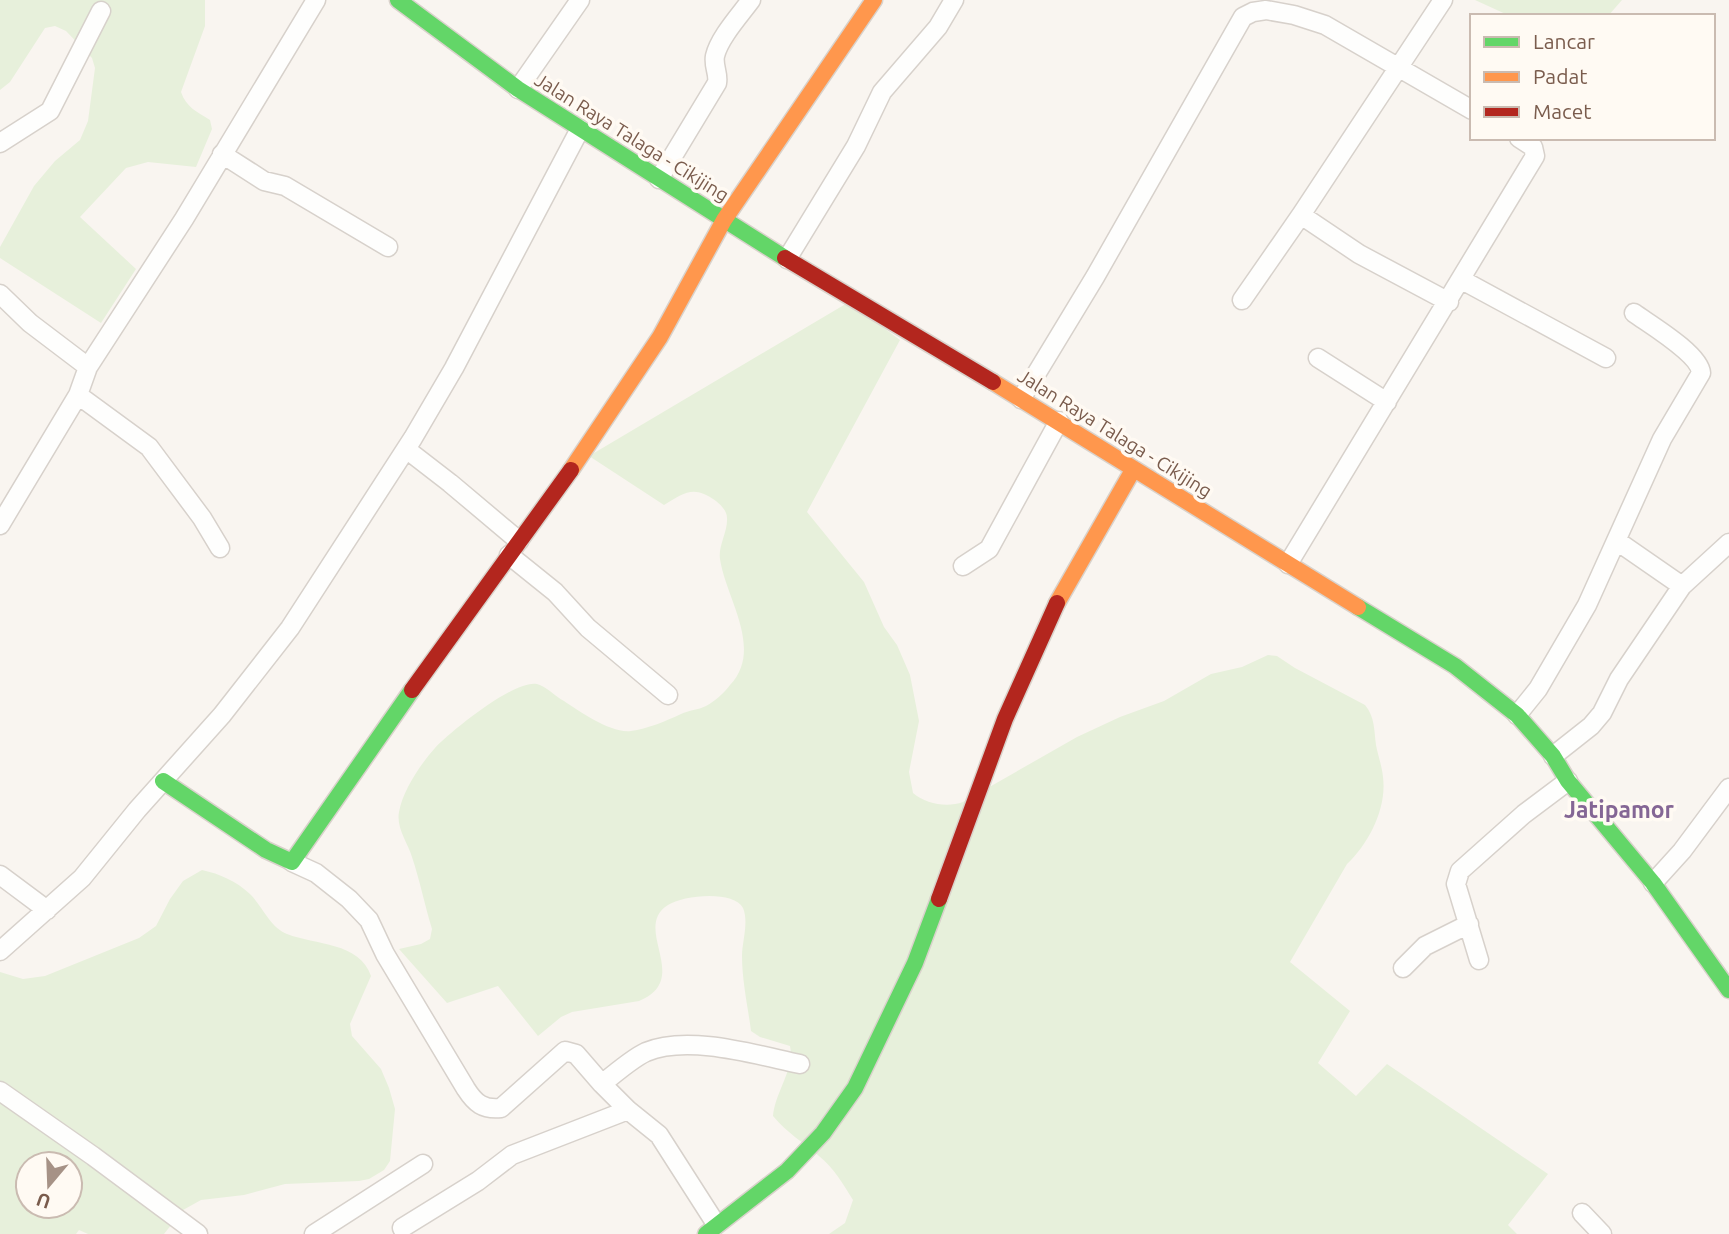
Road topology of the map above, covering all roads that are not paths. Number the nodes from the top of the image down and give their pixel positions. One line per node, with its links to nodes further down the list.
1 (316, 0): 15 (street)
2 (398, 0): 10 (street, Jalan Raya Talaga - Cikijing)
3 (580, 0): 10 (street)
4 (751, 0): 16 (street)
5 (874, 0): 18 (street)
6 (954, 0): 20 (street)
7 (1444, 0): 9 (street)
8 (101, 11): 14 (street)
9 (1399, 68): 11 (street); 17 (street); 30 (street)
10 (518, 89): 12 (street, Jalan Raya Talaga - Cikijing)
11 (1470, 109)
12 (580, 129): 16 (street, Jalan Raya Talaga - Cikijing); 33 (street)
13 (1522, 140): 21 (street)
14 (0, 143)
15 (222, 154): 19 (street); 28 (street)
16 (659, 178): 18 (street, Jalan Raya Talaga - Cikijing)
17 (1301, 215): 23 (street); 24 (street)
18 (724, 220): 20 (street, Jalan Raya Talaga - Cikijing); 39 (street)
19 (388, 247)
20 (787, 259): 30 (street, Jalan Raya Talaga - Cikijing)
21 (1462, 280): 24 (street); 27 (street)
22 (0, 294): 28 (street)
23 (1242, 300)
24 (1449, 302): 31 (street)
25 (1634, 313): 36 (street)
26 (1318, 358): 31 (street)
27 (1606, 358)
28 (88, 367): 29 (street)
29 (78, 395): 35 (street); 38 (street)
30 (1021, 399): 32 (street, Jalan Raya Talaga - Cikijing)
31 (1387, 402): 40 (street)
32 (1059, 421): 34 (street, Jalan Raya Talaga - Cikijing); 41 (street)
33 (405, 449): 39 (street); 46 (street)
34 (1133, 470): 40 (street, Jalan Raya Talaga - Cikijing); 65 (street)
35 (0, 525)
36 (1617, 541): 42 (street); 44 (street)
37 (1729, 543): 42 (street)
38 (220, 548)
39 (514, 548): 43 (street); 49 (street)
40 (1288, 565): 44 (street, Jalan Raya Talaga - Cikijing)
41 (963, 566)
42 (1682, 586): 45 (street)
43 (668, 695)
44 (1517, 715): 45 (street, Jalan Raya Talaga - Cikijing)
45 (1553, 756): 47 (street, Jalan Raya Talaga - Cikijing)
46 (163, 781): 49 (street); 52 (street)
47 (1568, 781): 51 (street, Jalan Raya Talaga - Cikijing); 53 (street)
48 (1729, 788): 51 (street)
49 (292, 862): 59 (street)
50 (0, 875): 52 (street)
51 (1653, 883): 57 (street, Jalan Raya Talaga - Cikijing)
52 (47, 910): 54 (street)
53 (1469, 924): 55 (street); 56 (street)
54 (0, 951)
55 (1479, 960)
56 (1403, 968)
57 (1729, 990)
58 (800, 1064): 59 (street)
59 (602, 1084): 61 (street)
60 (0, 1091): 66 (street)
61 (628, 1110): 64 (street); 65 (street)
62 (423, 1164): 67 (street)
63 (1582, 1213): 68 (street)
64 (402, 1228)
65 (711, 1229)
66 (198, 1234)
67 (314, 1234)
68 (1602, 1234)

